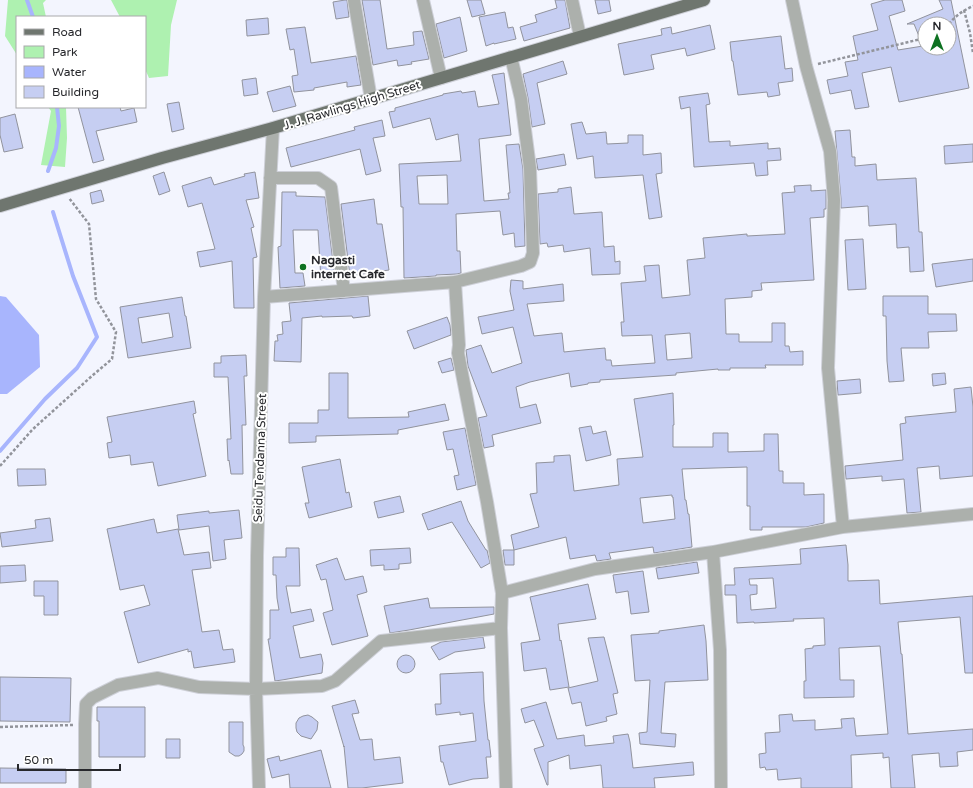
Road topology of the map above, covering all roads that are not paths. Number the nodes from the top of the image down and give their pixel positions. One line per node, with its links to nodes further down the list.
1 (354, 0): 9 (street)
2 (423, 0): 8 (street)
3 (572, 0): 6 (street)
4 (704, 0): 6 (main road, J. J. Rawlings High Street)
5 (792, 0): 17 (street)
6 (580, 36): 7 (main road, J. J. Rawlings High Street)
7 (511, 57): 8 (main road, J. J. Rawlings High Street); 13 (street)
8 (441, 78): 9 (main road, J. J. Rawlings High Street)
9 (371, 99): 10 (main road, J. J. Rawlings High Street)
10 (273, 128): 11 (street, Seidu Tendanna Street); 12 (main road, J. J. Rawlings High Street)
11 (270, 178): 14 (street); 15 (street, Seidu Tendanna Street)
12 (0, 206)
13 (455, 282): 14 (street); 19 (street)
14 (344, 291): 15 (street)
15 (264, 298): 21 (street, Seidu Tendanna Street)
16 (973, 514): 17 (street)
17 (843, 527): 18 (street)
18 (713, 552): 19 (street); 25 (street)
19 (502, 593): 20 (street)
20 (500, 628): 21 (street); 24 (street)
21 (256, 690): 22 (street); 23 (street, Seidu Tendanna Street)
22 (85, 788)
23 (259, 788)
24 (506, 788)
25 (721, 788)

